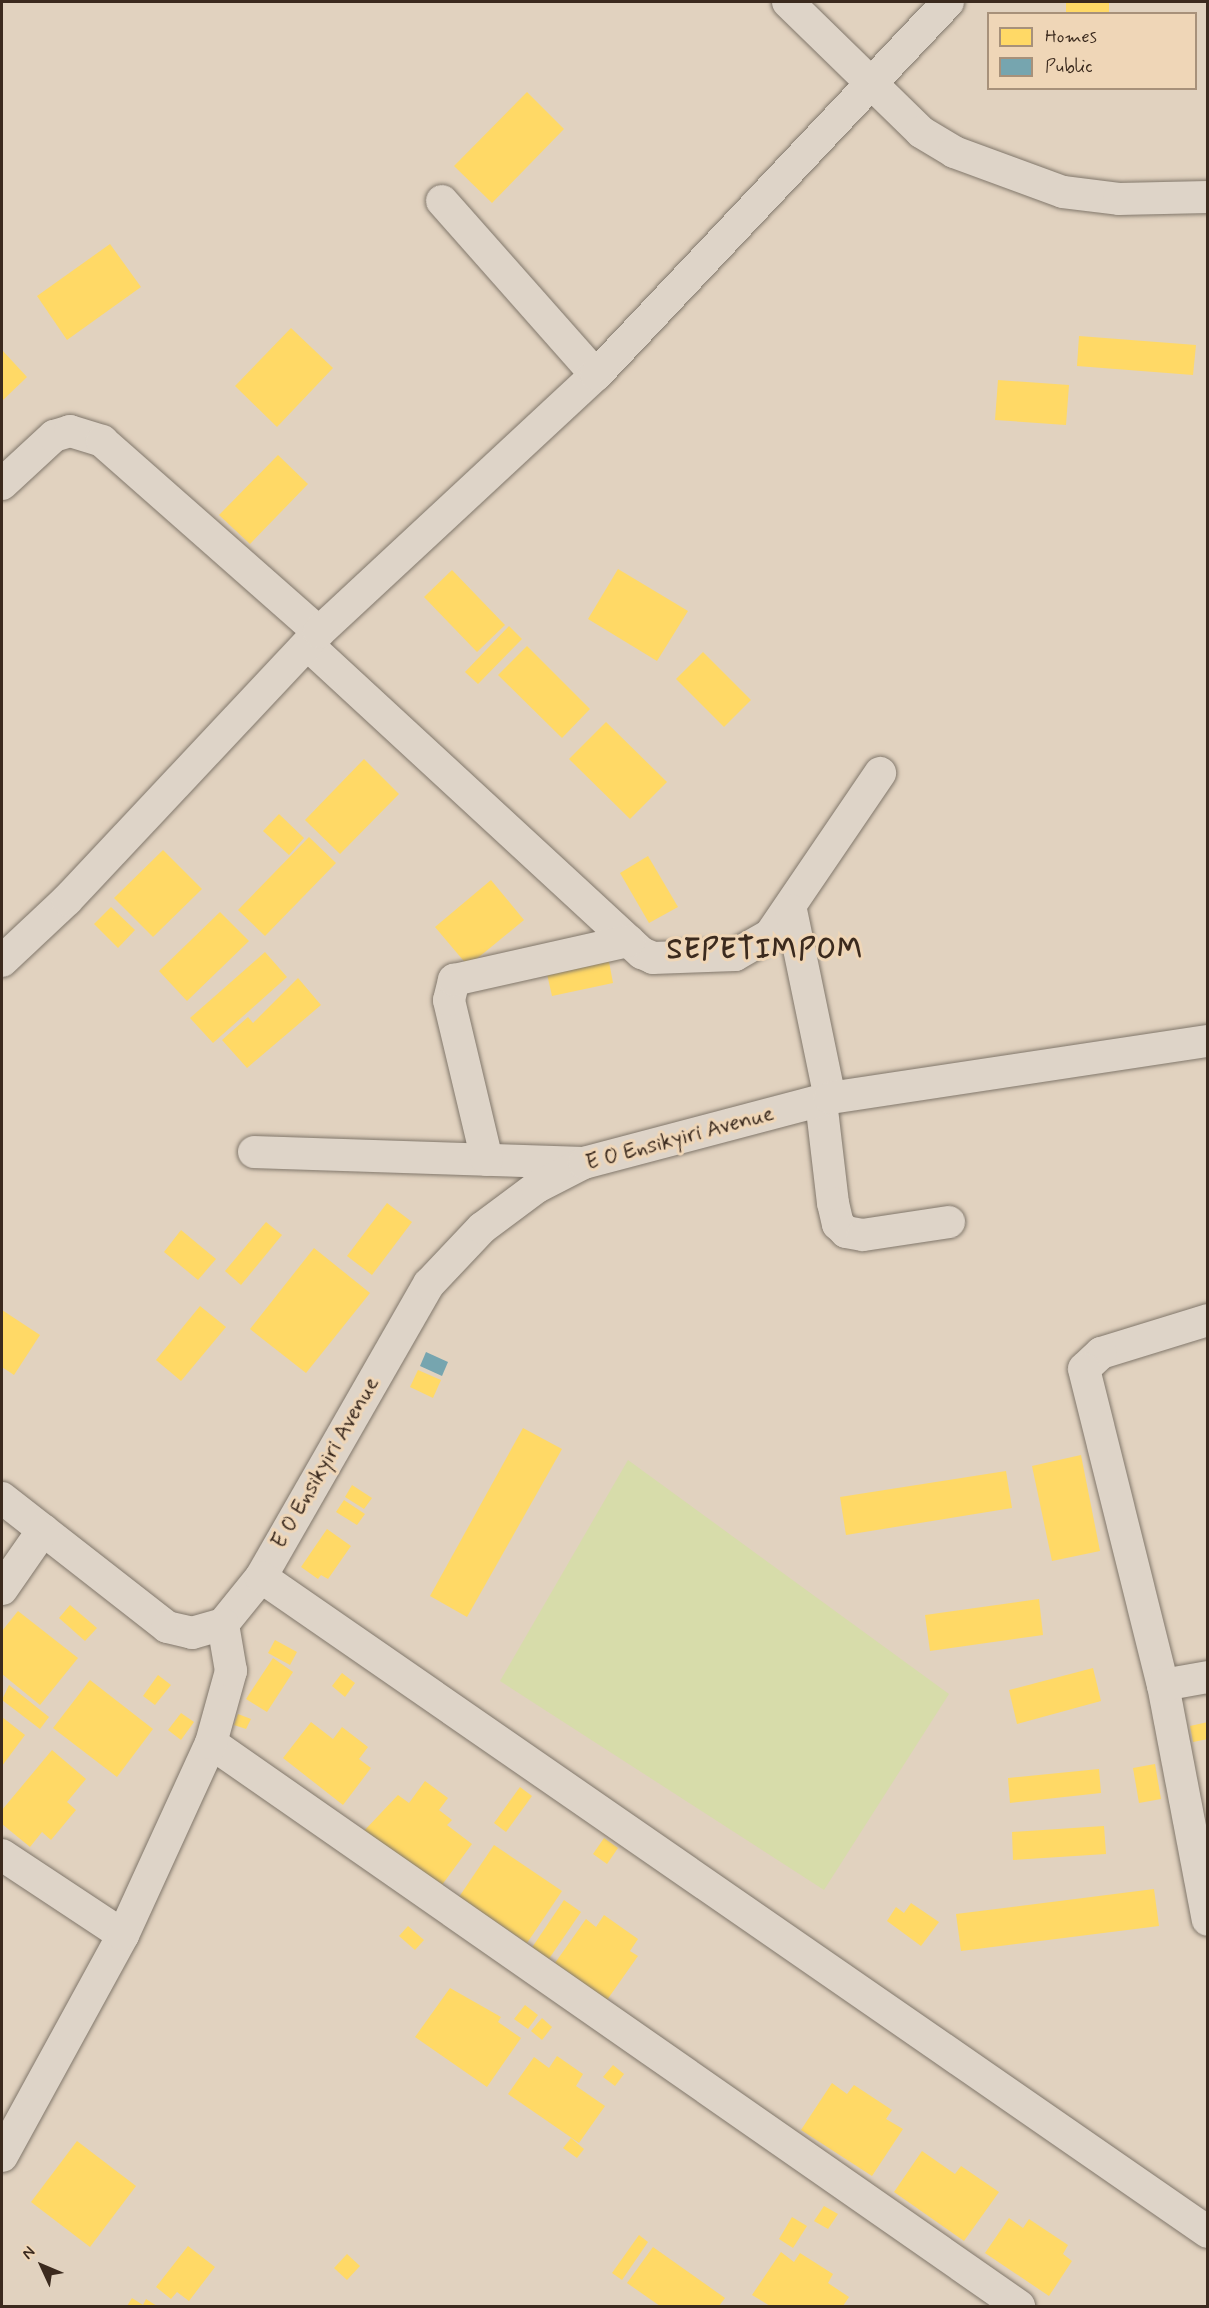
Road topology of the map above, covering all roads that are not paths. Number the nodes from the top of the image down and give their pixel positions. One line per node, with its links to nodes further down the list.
1 (788, 2): 3 (street)
2 (948, 2): 3 (street)
3 (869, 83): 4 (street); 6 (street)
4 (1208, 197)
5 (442, 201): 6 (street)
6 (596, 375): 8 (street)
7 (2, 484): 8 (street)
8 (314, 639): 11 (street); 12 (street)
9 (880, 773): 10 (street)
10 (791, 910): 11 (street); 14 (street)
11 (629, 941): 16 (street)
12 (2, 962)
13 (1208, 1041): 14 (street, E O Ensikyiri Avenue)
14 (826, 1099): 17 (street, E O Ensikyiri Avenue); 18 (street)
15 (254, 1152): 16 (street)
16 (487, 1160): 17 (street)
17 (584, 1163): 22 (street, E O Ensikyiri Avenue)
18 (949, 1222)
19 (1208, 1320): 26 (street)
20 (2, 1497): 21 (street)
21 (43, 1530): 23 (street); 24 (street)
22 (261, 1577): 24 (street, E O Ensikyiri Avenue); 32 (street)
23 (2, 1589)
24 (223, 1624): 27 (street)
25 (1208, 1677): 26 (street)
26 (1162, 1685): 29 (street)
27 (211, 1743): 30 (street); 33 (street)
28 (2, 1855): 30 (street)
29 (1208, 1920)
30 (123, 1935): 31 (street)
31 (2, 2156)
32 (1208, 2232)
33 (1019, 2307)

